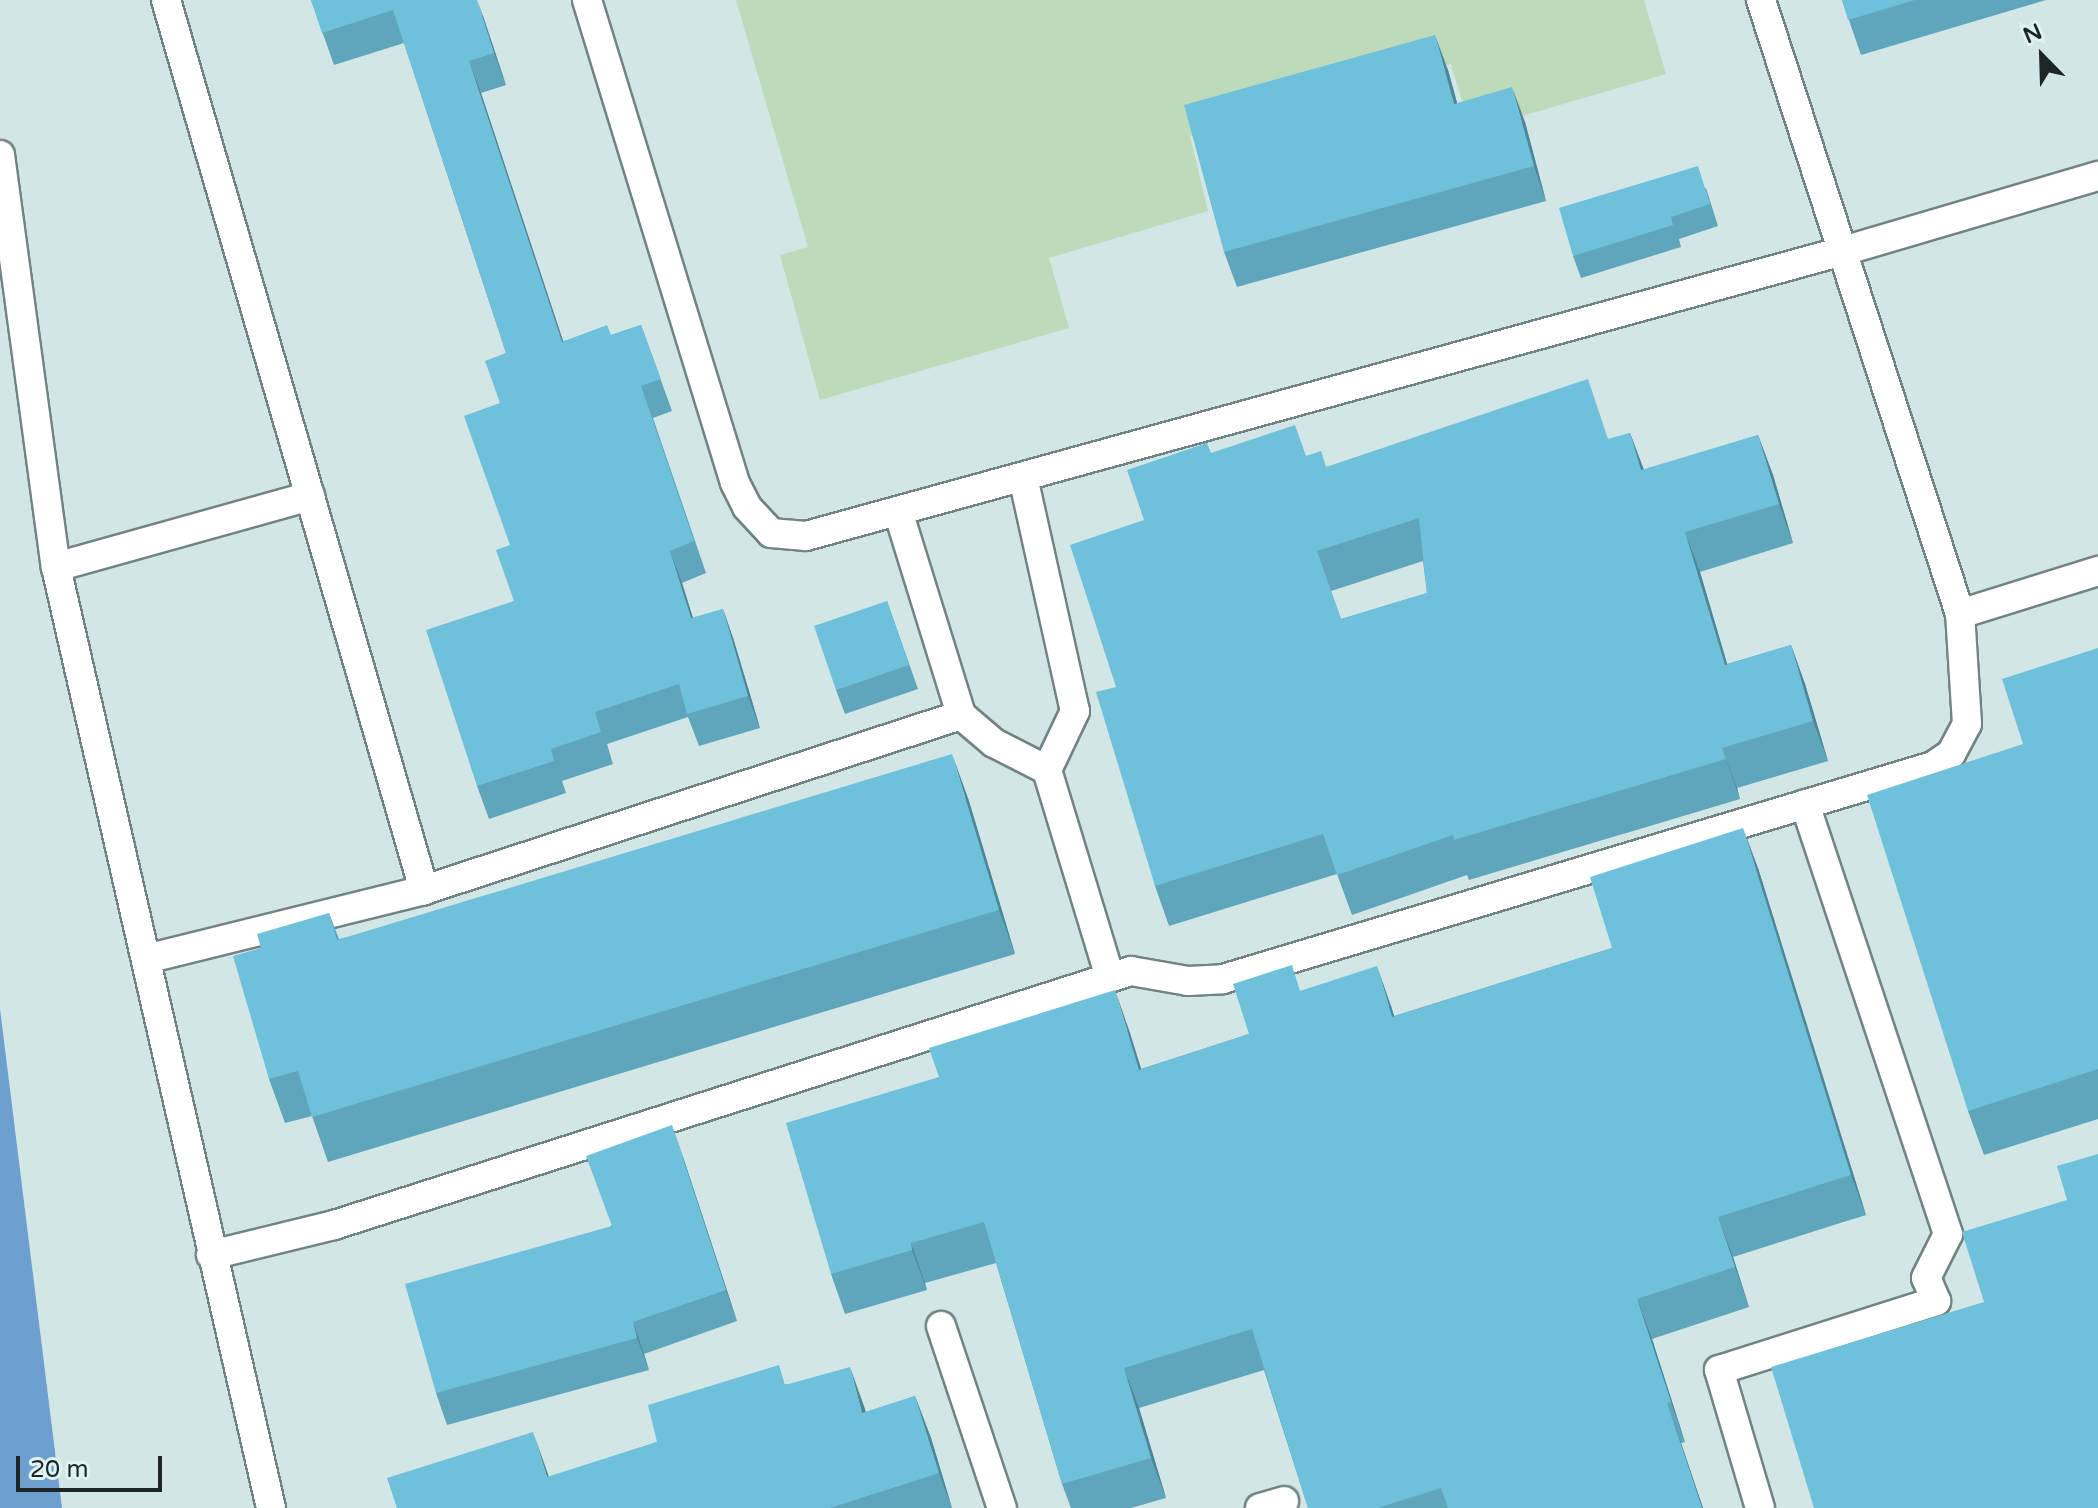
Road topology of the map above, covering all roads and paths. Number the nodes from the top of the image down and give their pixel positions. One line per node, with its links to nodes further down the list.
1 (166, 0): 8 (lane)
2 (587, 0): 9 (lane)
3 (1761, 0): 6 (lane)
4 (0, 155): 10 (lane)
5 (2098, 176): 6 (lane)
6 (1843, 251): 7 (lane); 12 (lane)
7 (1023, 477): 9 (lane); 14 (lane)
8 (310, 496): 10 (lane); 16 (lane)
9 (898, 511): 13 (lane)
10 (56, 567): 17 (lane)
11 (2098, 571): 12 (lane)
12 (1960, 614): 15 (lane)
13 (961, 715): 14 (lane); 16 (lane)
14 (1047, 770): 18 (lane)
15 (1805, 804): 18 (lane); 23 (lane)
16 (424, 890): 17 (lane)
17 (146, 959): 19 (lane)
18 (1110, 977): 19 (lane)
19 (211, 1255): 21 (lane)
20 (941, 1326): 22 (lane)
21 (271, 1508)
22 (1002, 1508)
23 (1760, 1508)

